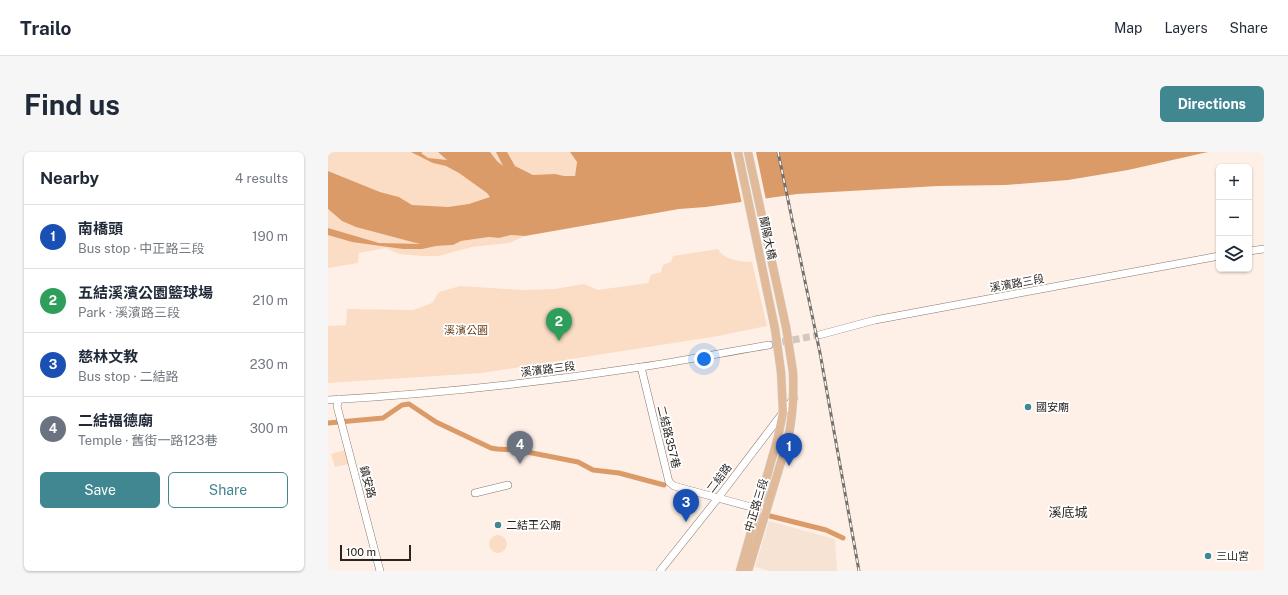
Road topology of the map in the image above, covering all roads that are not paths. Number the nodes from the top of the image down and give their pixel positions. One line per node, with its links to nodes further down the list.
1 (738, 152): 7 (main road, 蘭陽大橋)
2 (748, 152): 6 (main road, 蘭陽大橋)
3 (1264, 249): 4 (street)
4 (1252, 251)
5 (1216, 257): 8 (street, 溪濱路三段)
6 (786, 328): 11 (main road, 中正路三段, bridge)
7 (775, 329): 14 (main road, 中正路三段, bridge)
8 (819, 335)
9 (769, 345): 10 (street, 溪濱路三段)
10 (640, 367): 12 (street, 溪濱路三段); 17 (street, 二結路357巷)
11 (794, 398): 14 (street, 二結路); 19 (main road, 中正路三段)
12 (339, 399): 13 (street, 溪濱路三段); 20 (street, 鎮安路)
13 (328, 400)
14 (783, 412): 17 (street, 二結路); 18 (main road, 中正路三段)
15 (508, 485): 16 (street)
16 (475, 493)
17 (718, 498): 18 (street, 二結路357巷); 21 (street, 二結路)
18 (757, 509): 19 (street, 二結路357巷); 22 (main road, 中正路三段)
19 (766, 512): 23 (main road, 中正路三段)
20 (380, 571)
21 (660, 571)
22 (740, 571)
23 (748, 571)

